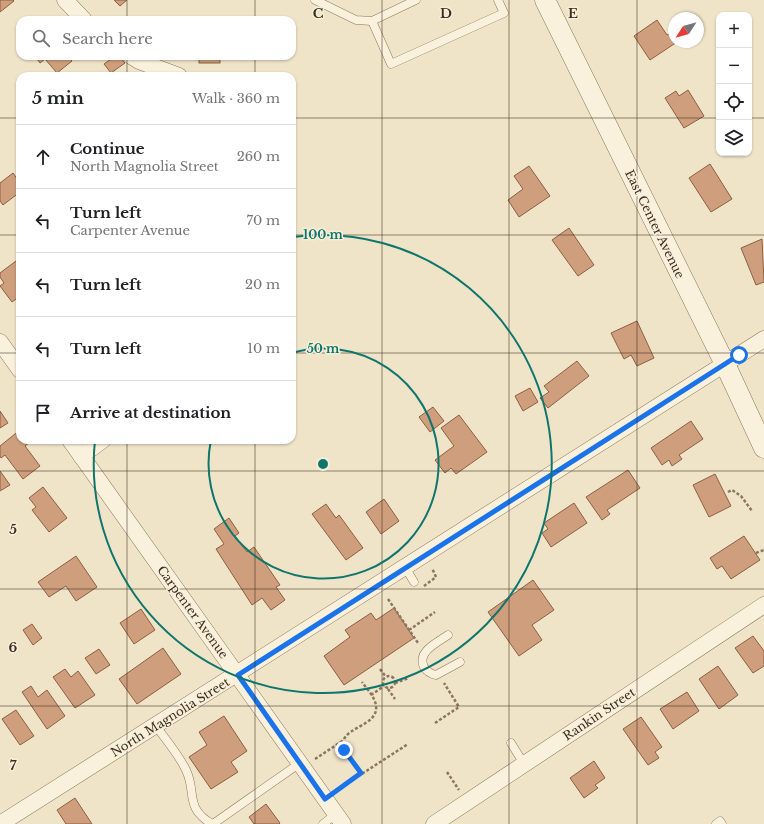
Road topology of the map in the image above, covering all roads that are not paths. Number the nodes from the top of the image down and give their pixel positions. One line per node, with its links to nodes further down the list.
1 (65, 0): 6 (street)
2 (315, 0): 7 (lane)
3 (416, 0): 7 (lane)
4 (498, 0): 7 (lane)
5 (545, 0): 13 (street, East Center Avenue)
6 (80, 16)
7 (372, 21)
8 (137, 60): 9 (street)
9 (168, 72)
10 (764, 339): 13 (street, North Magnolia Street)
11 (0, 342): 12 (street)
12 (16, 364)
13 (725, 364): 16 (street, East Center Avenue); 18 (street, North Magnolia Street)
14 (73, 444): 17 (street, Carpenter Avenue)
15 (98, 444): 17 (street)
16 (764, 448)
17 (81, 456): 23 (street, Carpenter Avenue)
18 (405, 567): 19 (lane); 23 (street, North Magnolia Street)
19 (414, 582)
20 (764, 605): 27 (street, Rankin Street)
21 (448, 635): 22 (lane)
22 (460, 662)
23 (238, 675): 24 (street, North Magnolia Street); 26 (street, Carpenter Avenue)
24 (156, 726): 29 (street, North Magnolia Street); 30 (lane)
25 (511, 743): 27 (lane)
26 (307, 761): 28 (street, Carpenter Avenue); 30 (lane)
27 (524, 764): 32 (street, Rankin Street)
28 (340, 819): 31 (lane)
29 (0, 824)
30 (212, 824)
31 (323, 824)
32 (434, 824)
33 (716, 824): 34 (lane)
34 (722, 824)

